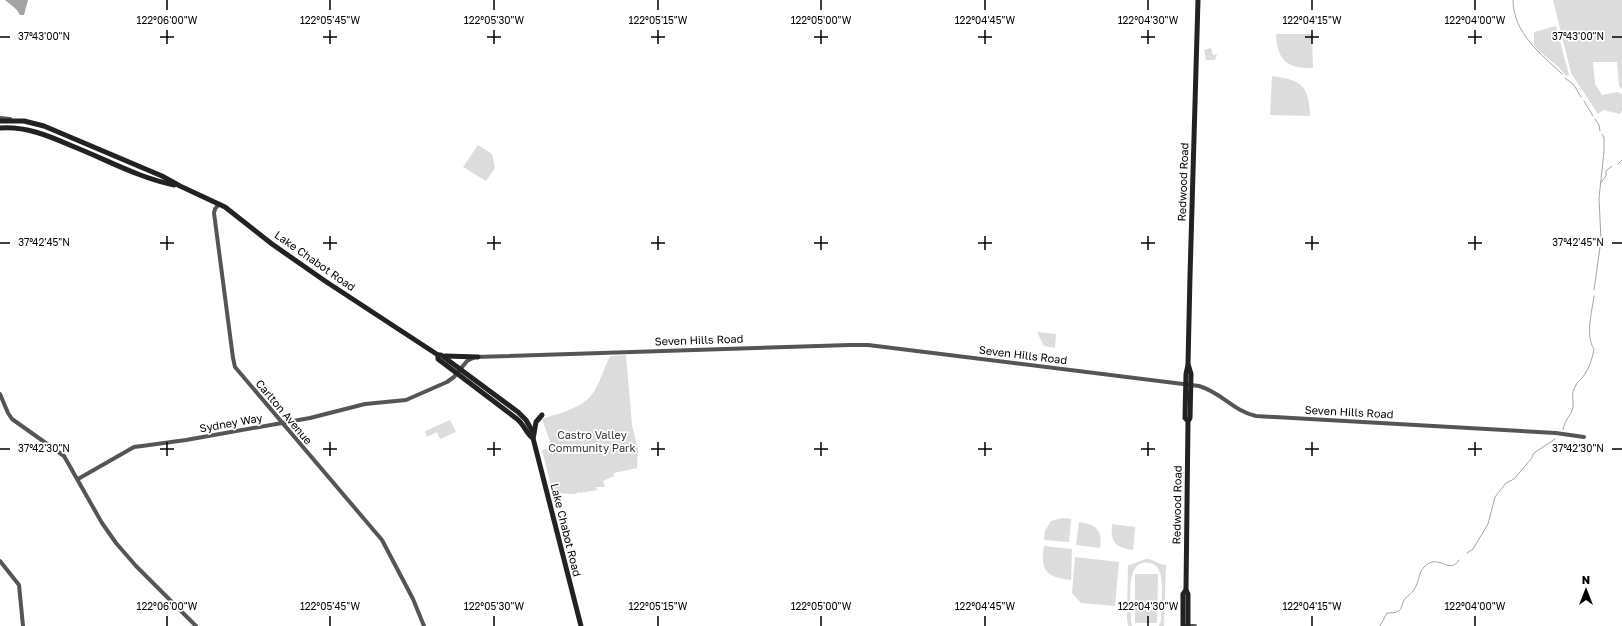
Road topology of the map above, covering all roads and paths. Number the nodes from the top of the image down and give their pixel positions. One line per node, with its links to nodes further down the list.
1 (1198, 0): 9 (main road, Redwood Road)
2 (0, 119): 4 (main road, Lake Chabot Road)
3 (0, 127): 4 (main road, Lake Chabot Road)
4 (180, 186): 5 (main road, Lake Chabot Road)
5 (219, 204): 6 (main road, Lake Chabot Road); 12 (street, Carlton Avenue)
6 (440, 355): 7 (main road); 8 (main road, Lake Chabot Road)
7 (478, 357): 8 (street, Seven Hills Road); 9 (street, Seven Hills Road)
8 (459, 371): 12 (street, Sydney Way); 13 (main road, Lake Chabot Road)
9 (1188, 384): 14 (street, Seven Hills Road); 17 (main road, Redwood Road)
10 (0, 394): 15 (street)
11 (542, 415): 13 (main road)
12 (282, 423): 15 (street, Sydney Way); 20 (street, Carlton Avenue)
13 (534, 436): 21 (main road, Lake Chabot Road)
14 (1584, 437)
15 (78, 480): 19 (street)
16 (0, 562): 18 (street)
17 (1186, 590): 22 (main road, Redwood Road); 23 (main road, Redwood Road)
18 (23, 626)
19 (196, 626)
20 (424, 626)
21 (581, 626)
22 (1183, 626): 23 (street)
23 (1188, 626): 24 (street)
24 (1195, 626)

